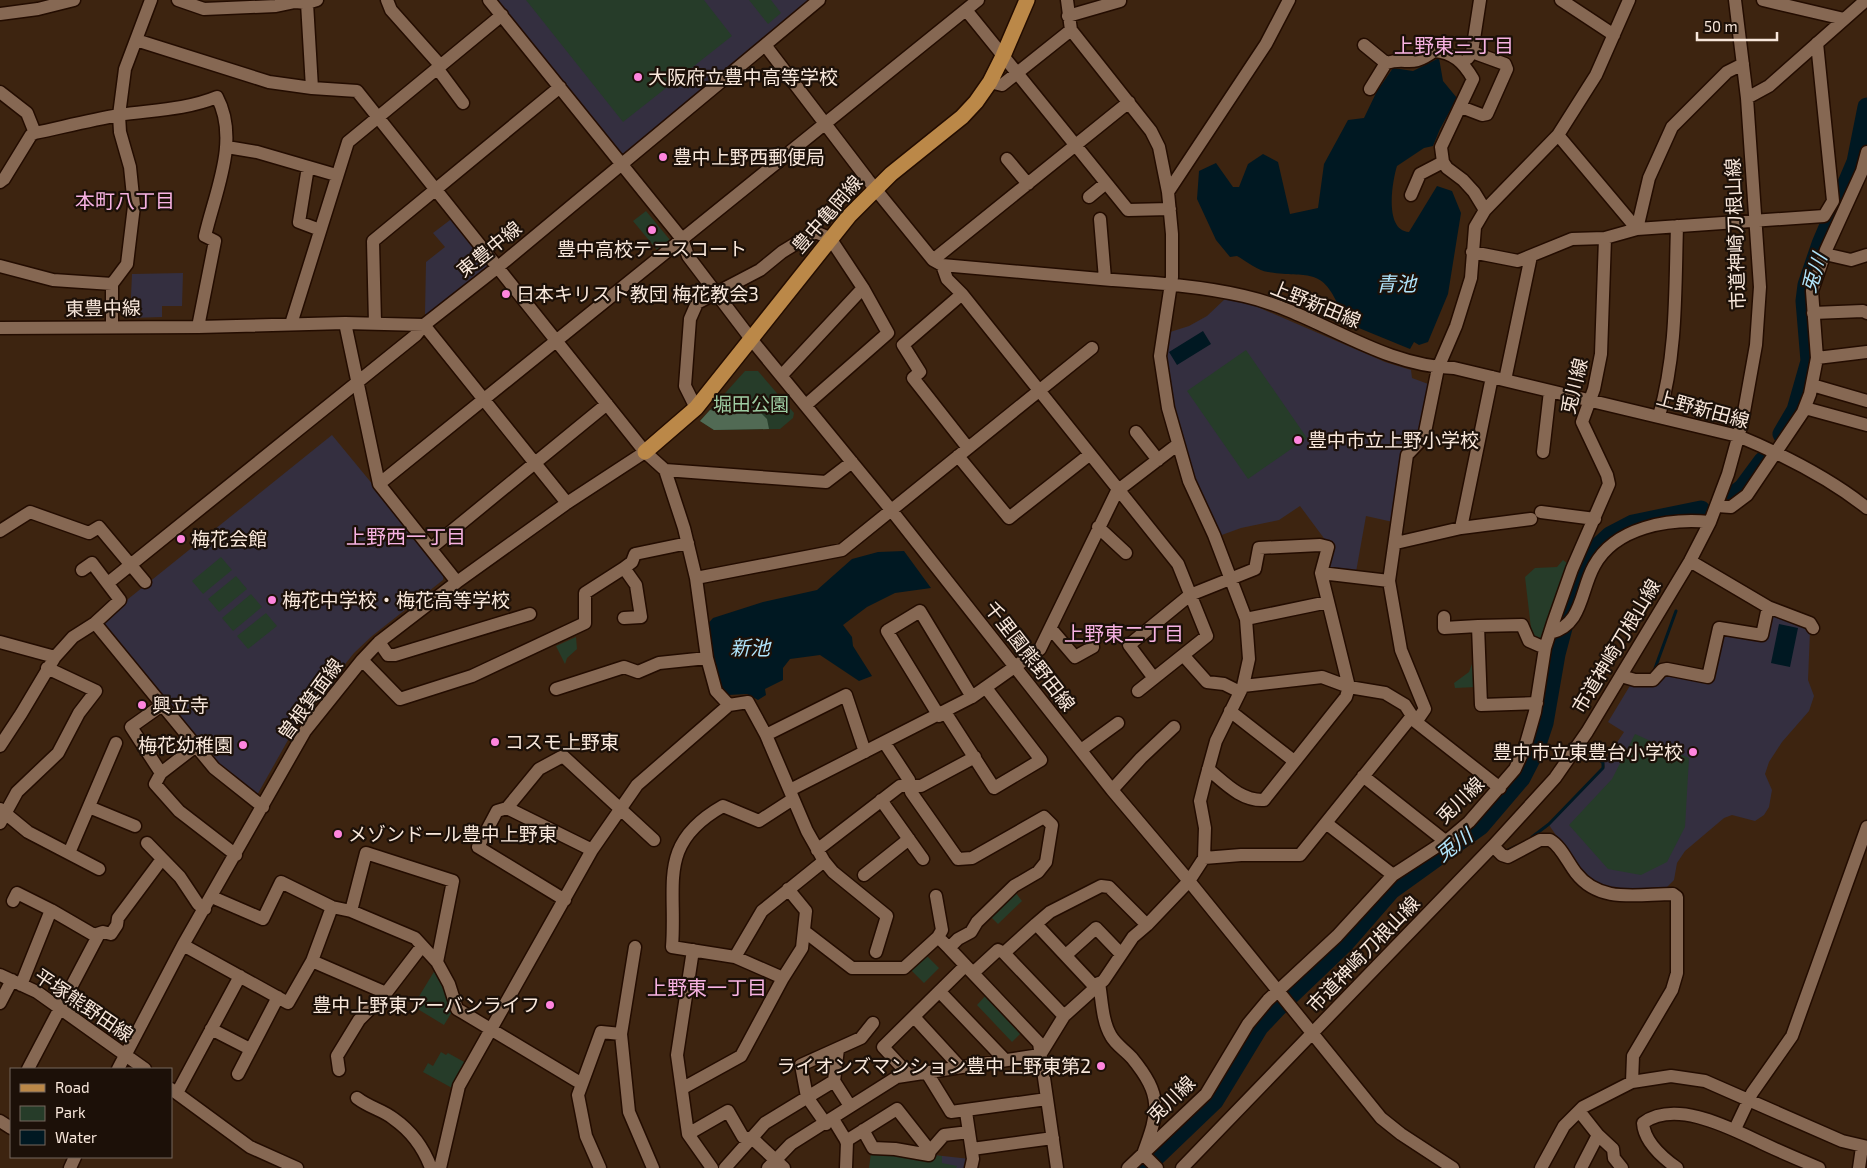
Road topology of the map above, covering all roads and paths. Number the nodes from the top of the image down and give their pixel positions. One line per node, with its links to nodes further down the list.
1 (74, 0): 19 (street)
2 (151, 0): 27 (street)
3 (178, 0): 18 (street)
4 (387, 0): 36 (street)
5 (490, 0): 22 (street, 千里園熊野田線)
6 (819, 0): 29 (street, 東豊中線)
7 (978, 0): 20 (street)
8 (1027, 0): 32 (main road, 豊中亀岡線)
9 (1067, 0): 23 (street)
10 (1289, 0): 65 (street)
11 (1480, 0): 31 (street)
12 (1561, 0): 26 (street)
13 (1628, 0): 26 (street)
14 (1735, 0): 35 (street, 市道神崎刀根山線)
15 (1763, 0): 24 (street)
16 (1866, 0): 24 (street)
17 (1120, 1): 23 (street)
18 (312, 2): 40 (street)
19 (18, 5): 21 (street)
20 (966, 10): 32 (street); 49 (street)
21 (0, 14)
22 (502, 15): 36 (street); 39 (street, 千里園熊野田線)
23 (1068, 16): 25 (street)
24 (1844, 19): 28 (street)
25 (1071, 30): 37 (street); 44 (street)
26 (1614, 34): 51 (street)
27 (136, 40): 40 (street); 47 (street)
28 (1817, 43): 43 (street); 71 (street)
29 (765, 45): 49 (street); 57 (street, 東豊中線)
30 (1364, 45): 33 (street)
31 (1472, 52): 34 (street); 46 (street)
32 (1003, 56): 37 (street); 38 (main road, 豊中亀岡線)
33 (1386, 63): 34 (street); 41 (street)
34 (1465, 64): 46 (street)
35 (1743, 64): 43 (street, 市道神崎刀根山線); 73 (street)
36 (438, 66): 45 (street); 48 (street)
37 (1017, 73): 38 (street); 52 (street)
38 (990, 82): 64 (main road, 豊中亀岡線)
39 (560, 87): 57 (street, 千里園熊野田線); 63 (street)
40 (312, 88): 48 (street)
41 (1370, 89)
42 (0, 92): 50 (street)
43 (1747, 98): 71 (street, 市道神崎刀根山線)
44 (1129, 102): 52 (street); 65 (street)
45 (464, 103)
46 (1461, 107): 56 (street)
47 (119, 115): 50 (street); 53 (street); 86 (street)
48 (377, 116): 59 (street); 63 (street)
49 (825, 124): 64 (street); 77 (street)
50 (35, 133): 60 (street)
51 (1558, 135): 69 (street); 73 (street)
52 (1076, 146): 61 (street); 62 (street)
53 (227, 147): 58 (street); 98 (street)
54 (1867, 152): 79 (street)
55 (1007, 159): 62 (street)
56 (1443, 162): 66 (street); 69 (street)
57 (622, 164): 77 (street, 千里園熊野田線); 84 (street, 東豊中線)
58 (308, 167): 59 (street); 74 (street)
59 (336, 175): 74 (street)
60 (0, 182)
61 (1106, 183): 67 (street); 68 (street)
62 (1028, 184): 82 (street)
63 (436, 189): 84 (street); 94 (street)
64 (875, 189): 75 (main road, 豊中亀岡線); 82 (street)
65 (1168, 192): 68 (street)
66 (1411, 195)
67 (1089, 197)
68 (1170, 209): 87 (street)
69 (1485, 210): 78 (street)
70 (1100, 219): 85 (street)
71 (1755, 220): 72 (street); 123 (street, 市道神崎刀根山線)
72 (1677, 226): 73 (street); 120 (street)
73 (1637, 229): 76 (street)
74 (320, 230): 95 (street)
75 (830, 238): 88 (street); 89 (street); 100 (main road, 豊中亀岡線)
76 (1606, 238): 80 (street); 114 (street, 兎川線)
77 (682, 239): 89 (street, 千里園熊野田線); 101 (street)
78 (1472, 252): 80 (street); 105 (street)
79 (1825, 254): 81 (street); 91 (street)
80 (1531, 256): 108 (street)
81 (1867, 256)
82 (938, 263): 85 (street, 上野新田線); 90 (street)
83 (0, 266): 86 (street)
84 (498, 267): 96 (street, 東豊中線); 101 (street)
85 (1105, 279): 87 (street, 上野新田線)
86 (112, 284): 97 (street)
87 (1171, 285): 105 (street, 上野新田線); 124 (street)
88 (863, 288): 106 (street); 117 (street)
89 (716, 292): 100 (street, 千里園熊野田線); 118 (street)
90 (962, 294): 111 (street); 127 (street)
91 (1813, 313): 92 (street); 104 (street)
92 (1867, 313)
93 (345, 323): 94 (street, 東豊中線); 95 (street, 東豊中線); 109 (street)
94 (375, 323): 96 (street, 東豊中線)
95 (291, 324): 98 (street, 東豊中線)
96 (424, 325): 109 (street); 113 (street)
97 (112, 326): 98 (street, 東豊中線); 99 (street, 東豊中線)
98 (198, 327)
99 (0, 328)
100 (751, 339): 106 (street, 千里園熊野田線); 118 (main road, 豊中亀岡線)
101 (556, 340): 113 (street); 116 (street)
102 (1092, 348): 111 (street)
103 (1867, 352): 104 (street)
104 (1817, 358): 110 (street)
105 (1438, 368): 107 (street, 上野新田線); 146 (street)
106 (782, 376): 117 (street, 千里園熊野田線)
107 (1492, 377): 108 (street, 上野新田線); 143 (street)
108 (1505, 380): 112 (street, 上野新田線)
109 (358, 382): 134 (street); 150 (street)
110 (1812, 385): 115 (street); 119 (street)
111 (1039, 391): 127 (street); 129 (street)
112 (1550, 391): 114 (street, 上野新田線); 128 (street)
113 (484, 399): 132 (street); 134 (street)
114 (1590, 400): 120 (street, 上野新田線); 140 (street, 兎川線)
115 (1867, 401)
116 (607, 404): 126 (street); 132 (street)
117 (806, 405): 131 (street, 千里園熊野田線)
118 (696, 408): 126 (main road, 豊中亀岡線)
119 (1805, 408): 121 (street); 125 (street)
120 (1659, 416): 123 (street, 上野新田線)
121 (1867, 425)
122 (1136, 432): 130 (street)
123 (1738, 436): 125 (street, 上野新田線); 138 (street, 市道神崎刀根山線)
124 (1177, 445): 130 (street); 155 (street)
125 (1772, 450): 136 (street, 上野新田線); 138 (street)
126 (645, 452): 133 (street); 137 (street, 曽根箕面線)
127 (963, 452): 129 (street); 139 (street)
128 (1543, 452)
129 (1089, 455): 135 (street)
130 (1158, 460): 135 (street)
131 (852, 462): 133 (street); 139 (street, 千里園熊野田線)
132 (535, 463): 137 (street); 147 (street)
133 (665, 470): 145 (street)
134 (379, 484): 147 (street)
135 (1117, 491): 142 (street); 160 (street)
136 (1864, 500)
137 (567, 503): 158 (street, 曽根箕面線)
138 (1717, 506): 141 (street, 市道神崎刀根山線)
139 (892, 511): 154 (street); 180 (street, 千里園熊野田線)
140 (1596, 519): 143 (street); 171 (street, 兎川線)
141 (1710, 522): 149 (street, 市道神崎刀根山線); 171 (street)
142 (1098, 527): 148 (street); 170 (street)
143 (1461, 528): 146 (street)
144 (0, 531): 150 (street)
145 (688, 543): 151 (street); 154 (street)
146 (1396, 543): 156 (street)
147 (431, 548): 158 (street)
148 (1126, 554)
149 (1690, 561): 162 (street); 182 (street, 市道神崎刀根山線)
150 (130, 564): 157 (street); 159 (street)
151 (624, 568): 165 (street); 179 (street)
152 (82, 570): 159 (street)
153 (1321, 573): 155 (street); 156 (street); 161 (street)
154 (696, 578): 178 (street)
155 (1231, 579): 160 (street); 166 (street)
156 (1389, 581): 189 (street)
157 (145, 582)
158 (457, 582): 173 (street, 曽根箕面線)
159 (108, 583): 167 (street)
160 (1190, 595): 176 (street); 183 (street)
161 (1328, 602): 166 (street); 184 (street)
162 (1768, 606): 169 (street); 182 (street)
163 (530, 614): 173 (street)
164 (1444, 617): 168 (street)
165 (624, 618)
166 (1246, 619): 187 (street)
167 (95, 623): 177 (street); 192 (street)
168 (1478, 626): 175 (street); 191 (street)
169 (1813, 628)
170 (1051, 629): 174 (street); 180 (street)
171 (1555, 631): 175 (street, 兎川線)
172 (0, 642): 177 (street)
173 (379, 642): 179 (street, 曽根箕面線)
174 (1093, 647)
175 (1545, 648): 191 (street, 兎川線)
176 (1183, 655): 183 (street); 187 (street)
177 (55, 657): 181 (street)
178 (707, 658): 186 (street); 193 (street)
179 (362, 660): 217 (street, 曽根箕面線)
180 (1016, 667): 185 (street); 204 (street, 千里園熊野田線)
181 (47, 668): 202 (street); 220 (street)
182 (1621, 676): 228 (street, 市道神崎刀根山線)
183 (1153, 677): 188 (street)
184 (1349, 687): 187 (street); 196 (street); 207 (street)
185 (986, 688): 190 (street); 206 (street)
186 (556, 689)
187 (1242, 689): 194 (street)
188 (1138, 691)
189 (1418, 693): 196 (street); 196 (street)
190 (972, 697): 195 (street); 195 (street)
191 (1537, 703): 212 (street, 兎川線)
192 (162, 705): 203 (street); 209 (street)
193 (729, 705): 199 (street); 219 (street)
194 (1230, 711): 207 (street); 208 (street)
195 (942, 714): 200 (street); 206 (street)
196 (1411, 714): 210 (street); 212 (street)
197 (1118, 723): 204 (street)
198 (1174, 727): 213 (street)
199 (766, 735): 205 (street); 214 (street)
200 (884, 742): 205 (street); 211 (street)
201 (116, 743): 216 (street)
202 (0, 746)
203 (196, 746): 209 (street); 217 (street)
204 (1081, 750): 213 (street, 千里園熊野田線)
205 (865, 752): 214 (street)
206 (975, 757): 211 (street)
207 (1294, 761): 208 (street)
208 (1208, 770): 233 (street)
209 (160, 773): 231 (street)
210 (1363, 776): 221 (street); 226 (street)
211 (910, 787): 215 (street); 257 (street)
212 (1500, 788): 226 (street, 兎川線)
213 (1112, 790): 239 (street, 千里園熊野田線)
214 (792, 795): 232 (street); 258 (street)
215 (881, 800): 224 (street); 232 (street)
216 (89, 807): 222 (street); 230 (street)
217 (263, 807): 231 (street, 曽根箕面線)
218 (507, 808): 219 (street); 229 (street); 243 (street)
219 (619, 809): 225 (street); 229 (street)
220 (2, 815): 230 (street)
221 (1326, 823): 233 (street); 238 (street)
222 (135, 826)
223 (1867, 827): 306 (street)
224 (909, 839): 235 (street); 237 (street)
225 (654, 840)
226 (1445, 841): 238 (street, 兎川線)
227 (147, 843): 234 (street)
228 (1493, 846): 284 (street, 市道神崎刀根山線); 299 (street)
229 (592, 850): 243 (street)
230 (69, 853): 236 (street)
231 (236, 854): 242 (street, 曽根箕面線)
232 (820, 856): 240 (street); 259 (street)
233 (1204, 858): 239 (street)
234 (162, 859): 246 (street); 252 (street)
235 (923, 859)
236 (99, 869)
237 (864, 875)
238 (1393, 875): 275 (street, 兎川線)
239 (1189, 881): 250 (street); 275 (street, 千里園熊野田線)
240 (788, 889): 251 (street); 263 (street)
241 (936, 896): 253 (street)
242 (212, 898): 245 (street); 246 (street, 曽根箕面線)
243 (566, 900): 282 (street)
244 (13, 901): 247 (street)
245 (332, 907): 248 (street); 264 (street)
246 (205, 909): 254 (street, 曽根箕面線)
247 (51, 910): 252 (street); 270 (street)
248 (351, 911): 255 (street); 265 (street)
249 (1036, 924): 250 (street); 260 (street); 262 (street)
250 (1148, 925): 261 (street)
251 (804, 932): 253 (street); 269 (street)
252 (99, 934): 277 (street)
253 (938, 937): 257 (street)
254 (183, 945): 268 (street); 287 (street, 曽根箕面線)
255 (422, 946): 265 (street); 273 (street)
256 (635, 947): 283 (street)
257 (949, 948): 266 (street)
258 (693, 950): 263 (street); 301 (street)
259 (876, 952)
260 (1004, 953): 266 (street); 278 (street)
261 (1120, 953): 262 (street); 271 (street)
262 (1066, 955): 271 (street)
263 (735, 957): 269 (street)
264 (312, 961): 273 (street); 274 (street)
265 (437, 962): 282 (street)
266 (969, 970): 272 (street); 288 (street)
267 (0, 975): 270 (street, 平塚熊野田線)
268 (240, 976): 274 (street); 281 (street)
269 (783, 978): 301 (street)
270 (16, 983): 276 (street); 277 (street, 平塚熊野田線)
271 (1097, 985): 278 (street); 322 (street)
272 (940, 992): 279 (street); 289 (street)
273 (386, 993): 294 (street)
274 (278, 997): 285 (street)
275 (1282, 997): 284 (street, 千里園熊野田線); 322 (street, 兎川線)
276 (0, 1003)
277 (60, 1008): 287 (street, 平塚熊野田線); 291 (street)
278 (1064, 1016): 288 (street)
279 (914, 1017): 290 (street); 297 (street)
280 (873, 1023): 286 (street)
281 (211, 1029): 285 (street); 302 (street)
282 (491, 1029): 300 (street); 326 (street)
283 (621, 1034): 300 (street); 328 (street)
284 (1312, 1034): 335 (street, 市道神崎刀根山線); 336 (street, 千里園熊野田線)
285 (250, 1049): 296 (street)
286 (838, 1049): 298 (street); 303 (street)
287 (125, 1055): 292 (street, 曽根箕面線); 293 (street, 平塚熊野田線)
288 (1040, 1055): 289 (street); 305 (street)
289 (1005, 1060): 290 (street)
290 (959, 1066): 295 (street)
291 (29, 1068)
292 (118, 1068)
293 (144, 1068)
294 (338, 1070)
295 (927, 1073): 297 (street); 309 (street)
296 (238, 1074)
297 (908, 1074): 307 (street)
298 (834, 1081): 303 (street); 307 (street)
299 (1632, 1082): 306 (street); 308 (street)
300 (582, 1084): 327 (street)
301 (683, 1088): 314 (street)
302 (174, 1091): 324 (street)
303 (807, 1097): 310 (street); 317 (street)
304 (357, 1098): 325 (street)
305 (1047, 1099): 309 (street); 316 (street)
306 (1749, 1099): 311 (street); 319 (street)
307 (850, 1106): 310 (street)
308 (1579, 1111): 315 (street); 337 (street)
309 (966, 1112): 313 (street)
310 (829, 1121): 318 (street); 323 (street)
311 (1735, 1129): 340 (street); 341 (street)
312 (864, 1130): 318 (street); 321 (street); 321 (street)
313 (969, 1132): 320 (street); 321 (street)
314 (688, 1134): 317 (street); 329 (street)
315 (1598, 1135): 338 (street); 339 (street)
316 (1053, 1138): 320 (street); 333 (street)
317 (753, 1139): 323 (street); 330 (street)
318 (846, 1140): 331 (street)
319 (1864, 1147): 342 (street)
320 (972, 1149): 332 (street)
321 (930, 1151)
322 (1150, 1161): 334 (street, 兎川線)
323 (776, 1165)
324 (297, 1168)
325 (431, 1168)
326 (440, 1168)
327 (600, 1168)
328 (653, 1168)
329 (712, 1168)
330 (725, 1168)
331 (846, 1168)
332 (971, 1168)
333 (1057, 1168)
334 (1128, 1168)
335 (1182, 1168)
336 (1454, 1168)
337 (1541, 1168)
338 (1580, 1168)
339 (1622, 1168)
340 (1677, 1168)
341 (1818, 1168)
342 (1859, 1168)

